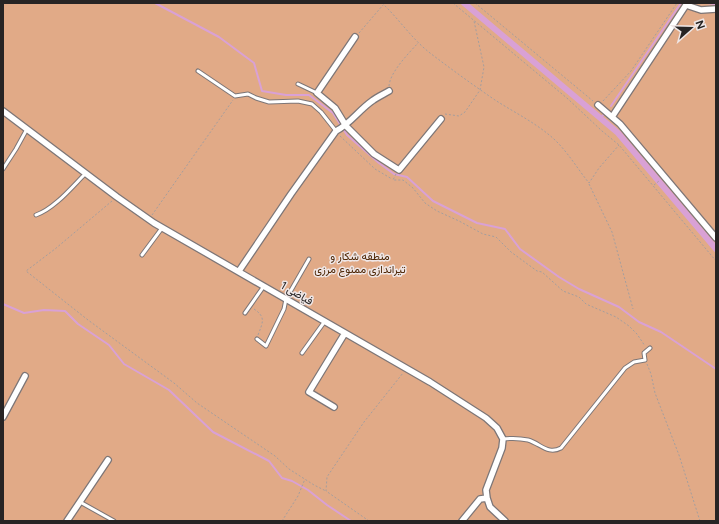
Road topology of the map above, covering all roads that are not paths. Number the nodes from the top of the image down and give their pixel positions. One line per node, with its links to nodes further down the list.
1 (716, 9): 9 (street)
2 (355, 37): 6 (street)
3 (198, 71): 13 (lane)
4 (298, 84): 6 (lane)
5 (389, 91): 11 (street)
6 (317, 93): 11 (street)
7 (598, 105): 9 (street)
8 (3, 111): 12 (street, فیاضی 1)
9 (612, 117): 20 (street)
10 (441, 118): 11 (street)
11 (345, 126): 13 (street)
12 (27, 129): 15 (lane); 17 (street, فیاضی 1)
13 (337, 130): 23 (street)
14 (3, 160): 15 (lane)
15 (7, 163): 16 (lane)
16 (3, 169)
17 (85, 174): 18 (lane); 19 (street, فیاضی 1)
18 (36, 215)
19 (162, 228): 21 (lane); 23 (street, فیاضی 1)
20 (716, 238)
21 (142, 255)
22 (309, 259): 25 (lane)
23 (239, 271): 24 (street, فیاضی 1)
24 (264, 286): 25 (street, فیاضی 1); 26 (lane)
25 (286, 299): 27 (street, فیاضی 1); 29 (lane)
26 (246, 314)
27 (325, 321): 28 (street, فیاضی 1); 31 (lane)
28 (345, 333): 33 (street); 35 (street, فیاضی 1)
29 (257, 339)
30 (649, 349): 35 (lane)
31 (302, 353)
32 (26, 376): 34 (street)
33 (334, 407)
34 (3, 417)
35 (503, 439): 37 (street)
36 (108, 460): 38 (street)
37 (487, 498): 41 (street); 42 (street)
38 (80, 502): 39 (street); 40 (lane)
39 (67, 521)
40 (114, 521)
41 (462, 521)
42 (505, 521)

